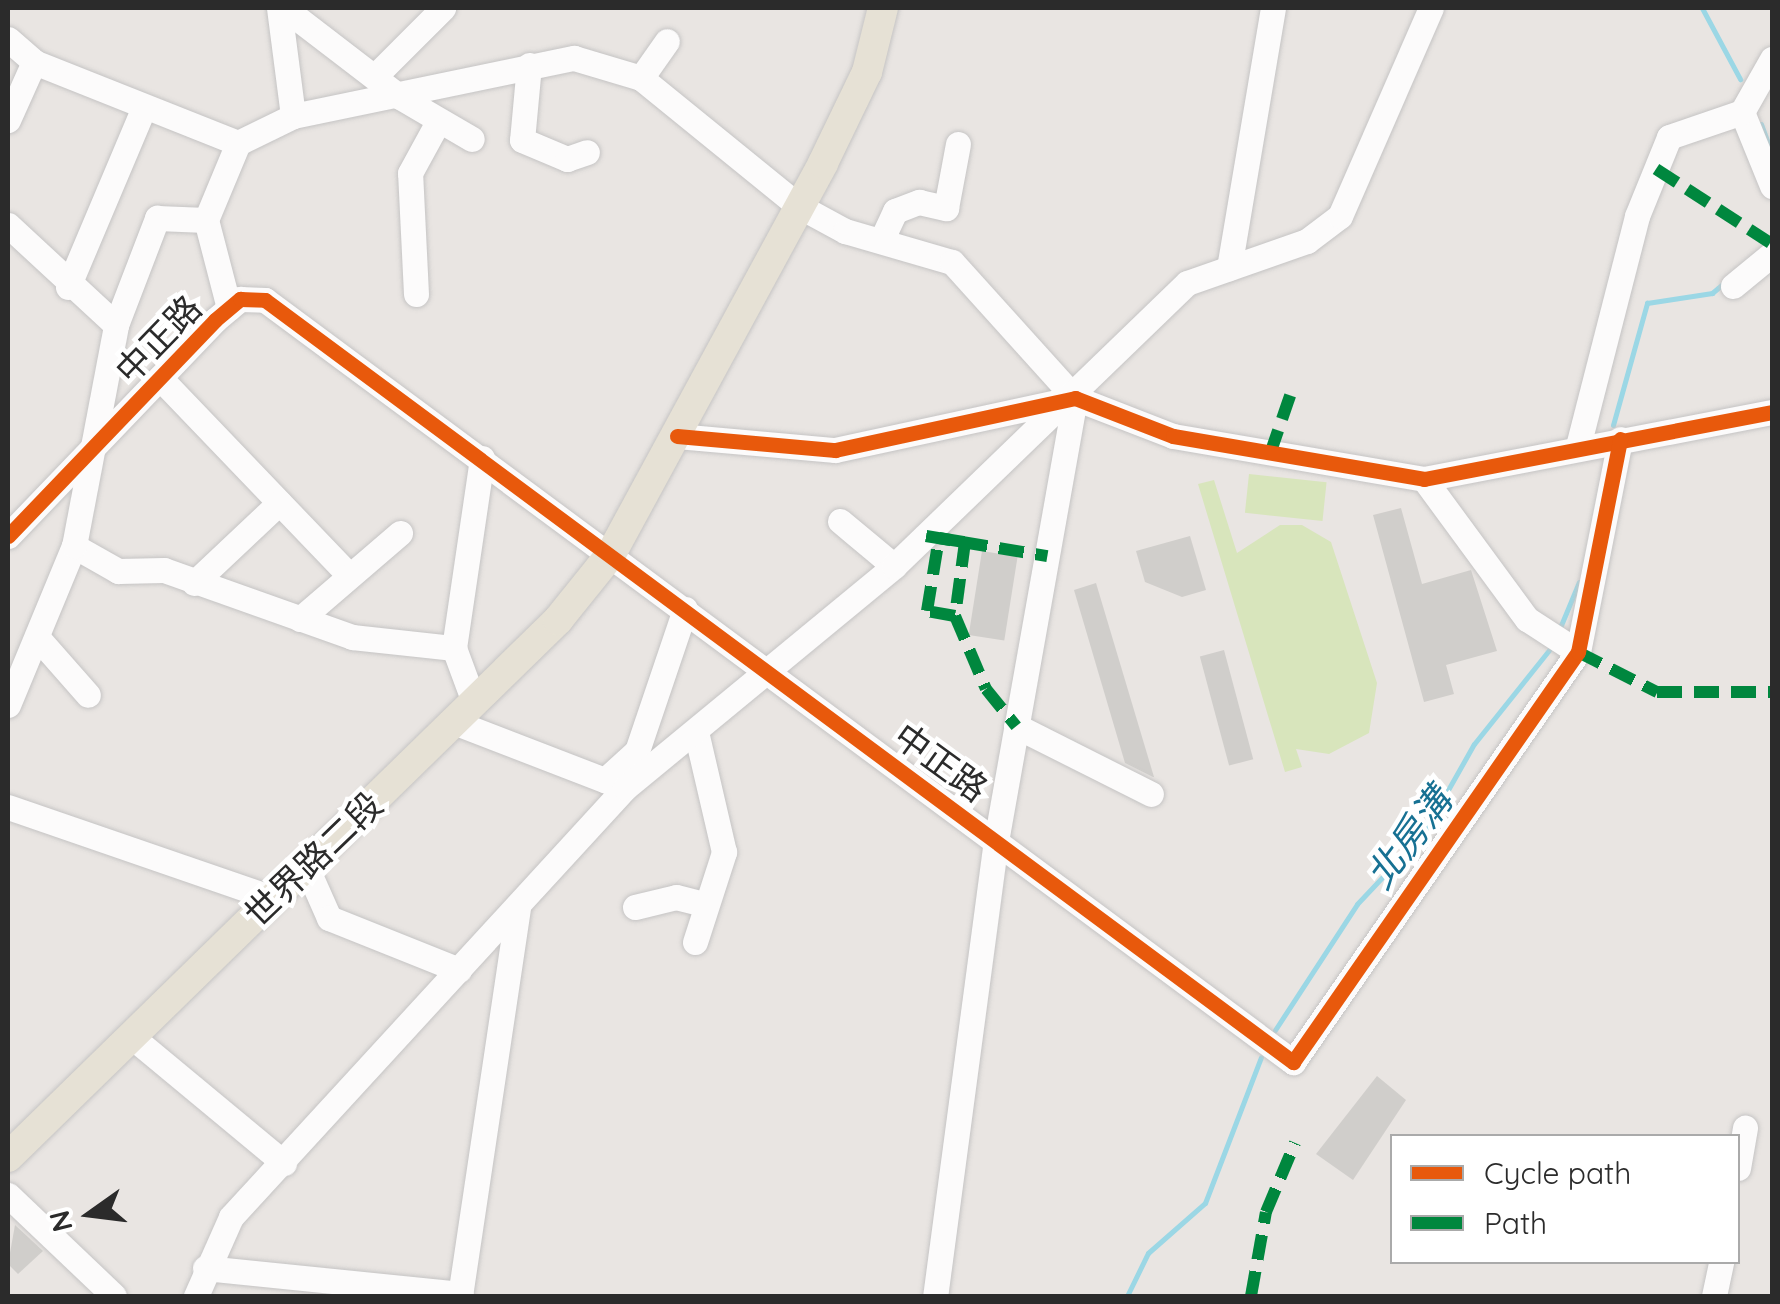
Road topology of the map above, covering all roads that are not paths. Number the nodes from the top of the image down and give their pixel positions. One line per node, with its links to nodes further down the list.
1 (282, 8): 12 (street); 18 (street)
2 (443, 8): 6 (street)
3 (883, 8): 26 (main road, 世界路二段)
4 (1274, 8): 31 (street)
5 (1432, 8): 31 (street)
6 (422, 34): 12 (street); 14 (street)
7 (8, 39): 10 (street)
8 (667, 41): 13 (street)
9 (1772, 59): 17 (street)
10 (34, 62): 16 (street); 19 (street)
11 (530, 65): 13 (street); 14 (street); 24 (street)
12 (376, 75): 15 (street)
13 (641, 78): 26 (street)
14 (432, 84): 15 (street)
15 (400, 97): 18 (street); 20 (street)
16 (144, 107): 22 (street); 33 (street)
17 (1742, 112): 25 (street); 43 (street)
18 (293, 116): 22 (street)
19 (8, 120)
20 (439, 120): 21 (street); 34 (street)
21 (472, 139)
22 (238, 143): 27 (street)
23 (958, 144): 29 (street)
24 (587, 152)
25 (1772, 186)
26 (797, 205): 29 (street); 40 (main road, 世界路二段)
27 (206, 220): 35 (street); 36 (street)
28 (8, 224): 33 (street)
29 (882, 239): 38 (street)
30 (1772, 254): 32 (street)
31 (1229, 268): 38 (street)
32 (1733, 286)
33 (68, 287): 36 (street)
34 (416, 294)
35 (229, 308): 37 (street, 中正路); 44 (street, 中正路)
36 (116, 325): 42 (street)
37 (160, 378): 42 (street, 中正路); 46 (street)
38 (1075, 398): 40 (street); 45 (street); 52 (street); 64 (street)
39 (1772, 412): 41 (street)
40 (677, 436): 51 (main road, 世界路二段)
41 (1620, 440): 43 (street); 59 (street, 中正路)
42 (100, 444): 49 (street, 中正路); 50 (street)
43 (1578, 446): 45 (street)
44 (482, 458): 51 (street, 中正路); 58 (street)
45 (1424, 479): 59 (street)
46 (279, 504): 53 (street); 54 (street)
47 (840, 521): 52 (street)
48 (400, 533): 53 (street)
49 (8, 536)
50 (74, 546): 54 (street); 57 (street)
51 (611, 554): 55 (street, 中正路); 63 (main road, 世界路二段)
52 (894, 566): 60 (street)
53 (348, 574): 56 (street)
54 (194, 583): 56 (street)
55 (684, 609): 60 (street, 中正路); 66 (street)
56 (300, 619): 58 (street)
57 (37, 637): 61 (street); 62 (street)
58 (454, 648): 63 (street)
59 (1578, 652): 69 (street, 中正路)
60 (769, 674): 65 (street); 69 (street, 中正路)
61 (88, 695)
62 (8, 705)
63 (464, 712): 66 (street); 70 (main road, 世界路二段)
64 (1016, 726): 67 (street); 69 (street)
65 (696, 732): 66 (street); 72 (street)
66 (615, 784): 74 (street)
67 (1151, 794)
68 (8, 806): 71 (street)
69 (996, 840): 88 (street)
70 (306, 866): 71 (main road, 世界路二段); 76 (street)
71 (272, 898): 77 (main road, 世界路二段)
72 (704, 904): 73 (street); 75 (street)
73 (635, 907)
74 (518, 908): 76 (street); 85 (street)
75 (695, 942)
76 (459, 970): 81 (street)
77 (131, 1036): 79 (main road, 世界路二段); 81 (street)
78 (1745, 1128): 80 (street)
79 (8, 1157)
80 (1740, 1157)
81 (284, 1163): 84 (street)
82 (8, 1195): 86 (street)
83 (1720, 1264): 89 (street)
84 (205, 1268): 85 (street); 87 (street)
85 (460, 1295)
86 (114, 1296)
87 (196, 1296)
88 (935, 1296)
89 (1714, 1296)

